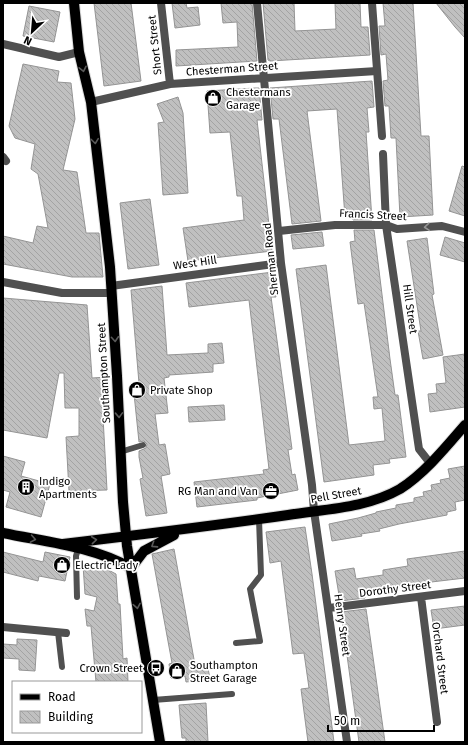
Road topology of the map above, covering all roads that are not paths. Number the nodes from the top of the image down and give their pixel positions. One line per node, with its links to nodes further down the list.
1 (74, 3): 6 (main road, Southampton Street)
2 (162, 3): 9 (street, Short Street)
3 (257, 3): 8 (street, Sherman Road)
4 (372, 3): 7 (street)
5 (3, 44): 6 (street)
6 (79, 52): 10 (main road, Southampton Street, one-way to 10)
7 (377, 71): 8 (street, Chesterman Street); 11 (street)
8 (264, 78): 9 (street, Chesterman Street); 14 (street, Sherman Road)
9 (170, 84): 10 (street, Chesterman Street)
10 (90, 102): 18 (main road, Southampton Street, one-way to 18)
11 (382, 136)
12 (383, 154): 13 (street, Hill Street)
13 (386, 226): 14 (street, Francis Street); 15 (street, Francis Street, one-way to 13); 22 (street, Hill Street)
14 (280, 231): 16 (street, Sherman Road)
15 (465, 232)
16 (281, 263): 18 (street, West Hill); 23 (street, Sherman Road)
17 (3, 282): 18 (street, West Hill)
18 (112, 290): 21 (main road, Southampton Street, one-way to 21)
19 (465, 425): 22 (main road, Pell Street)
20 (143, 445): 21 (lane)
21 (120, 452): 27 (main road, Southampton Street)
22 (430, 463): 23 (main road, Pell Street)
23 (314, 511): 24 (main road, Pell Street); 34 (street, Henry Street)
24 (259, 519): 25 (main road, Pell Street); 37 (lane)
25 (183, 531): 27 (main road, Pell Street); 30 (main road, Pell Street, one-way to 30)
26 (3, 533): 28 (main road, one-way to 28)
27 (126, 537): 28 (main road, one-way to 27); 30 (main road, Southampton Street)
28 (63, 544): 29 (main road)
29 (78, 548): 30 (main road); 32 (lane)
30 (131, 568): 40 (main road, Southampton Street, one-way to 40)
31 (465, 591): 33 (street, Dorothy Street)
32 (77, 597)
33 (421, 597): 34 (street, Dorothy Street); 41 (street, Orchard Street)
34 (329, 608): 43 (street, Henry Street)
35 (3, 627): 36 (street)
36 (62, 632): 38 (lane)
37 (236, 643)
38 (62, 666)
39 (232, 694): 40 (lane)
40 (153, 700): 42 (main road, Southampton Street)
41 (437, 722)
42 (160, 742)
43 (347, 742)

